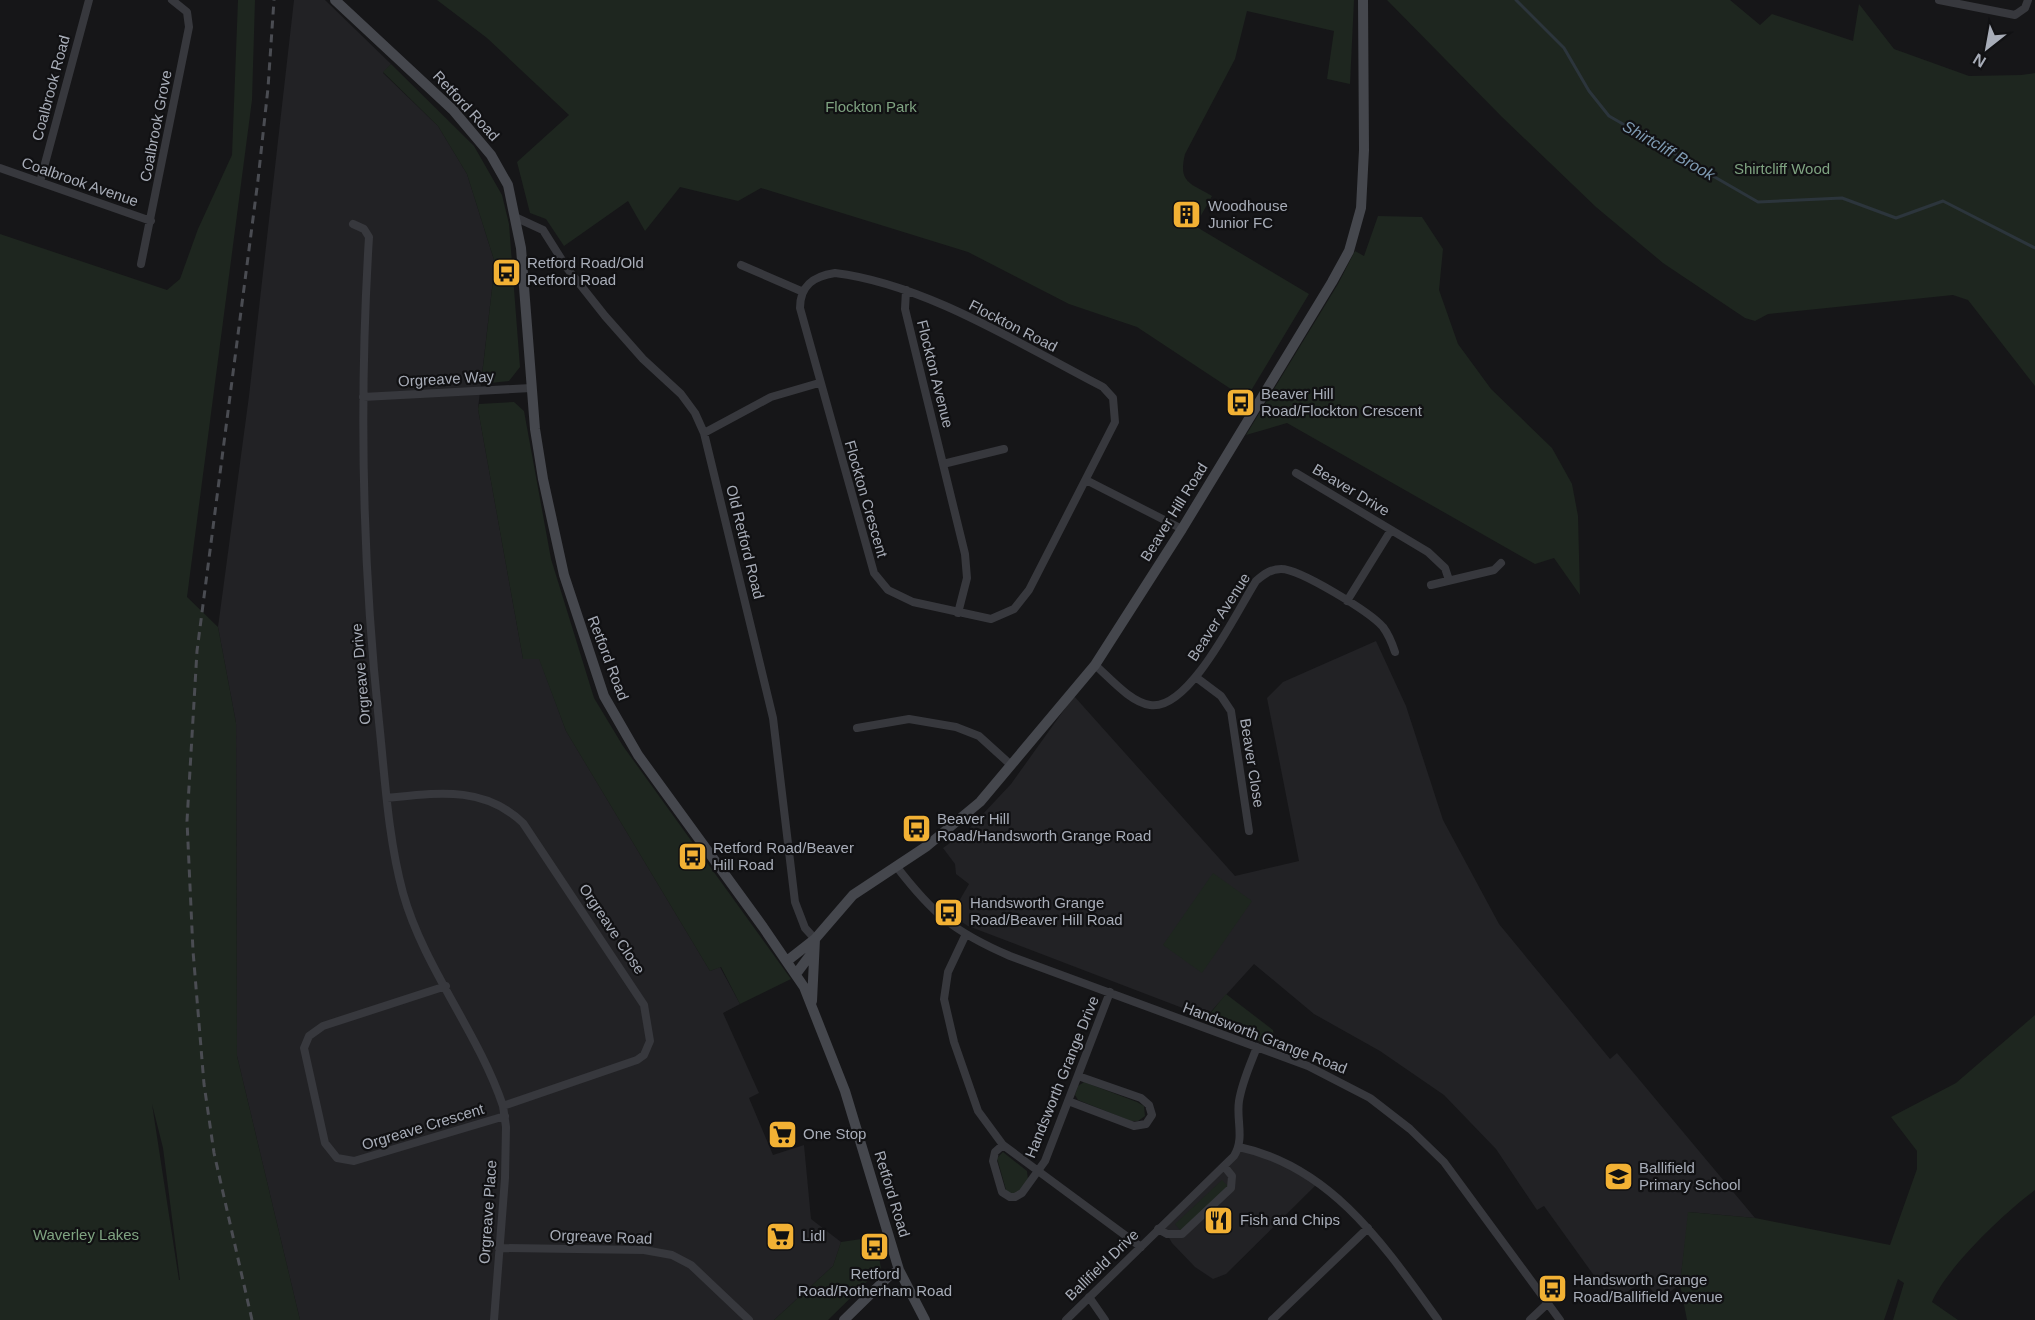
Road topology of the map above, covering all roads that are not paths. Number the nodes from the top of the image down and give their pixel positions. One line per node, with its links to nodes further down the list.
1 (89, 0): 8 (street, Coalbrook Road)
2 (172, 0): 10 (street, Coalbrook Grove)
3 (335, 0): 9 (main road, Retford Road)
4 (1363, 0): 24 (main road, Beaver Hill Road)
5 (1939, 0): 6 (street)
6 (2028, 0)
7 (0, 168): 8 (street, Coalbrook Avenue)
8 (40, 182): 10 (street, Coalbrook Avenue)
9 (517, 218): 17 (main road, Retford Road); 19 (street, Old Retford Road)
10 (151, 221): 12 (street, Coalbrook Grove)
11 (353, 224): 18 (street, Orgreave Drive)
12 (141, 264)
13 (741, 265): 15 (street)
14 (906, 290): 15 (street, Flockton Road); 21 (street, Flockton Avenue); 23 (street, Flockton Road)
15 (801, 291): 16 (street)
16 (819, 382): 19 (street); 30 (street, Flockton Crescent)
17 (531, 388): 18 (street, Orgreave Way); 41 (main road, Retford Road)
18 (363, 397): 36 (street, Orgreave Drive)
19 (704, 433): 40 (street, Old Retford Road)
20 (1004, 449): 21 (street)
21 (943, 464): 30 (street, Flockton Avenue)
22 (1296, 473): 25 (street, Beaver Drive)
23 (1086, 480): 24 (street); 30 (street, Flockton Crescent)
24 (1182, 529): 32 (main road, Beaver Hill Road)
25 (1391, 530): 27 (street, Beaver Drive); 29 (street, Beaver Drive)
26 (1501, 563): 27 (street)
27 (1449, 580): 28 (street)
28 (1431, 585)
29 (1347, 601): 31 (street, Beaver Avenue); 33 (street, Beaver Avenue)
30 (958, 613)
31 (1395, 652)
32 (1095, 665): 33 (street, Beaver Avenue); 35 (main road, Beaver Hill Road)
33 (1197, 678): 37 (street, Beaver Close)
34 (857, 728): 35 (street)
35 (1011, 765): 38 (main road, Beaver Hill Road)
36 (387, 798): 43 (street, Orgreave Drive); 49 (street, Orgreave Close)
37 (1249, 831)
38 (897, 866): 39 (street, Handsworth Grange Road); 40 (main road, Beaver Hill Road)
39 (965, 936): 44 (street, Handsworth Grange Road); 51 (street)
40 (814, 944): 41 (main road, Beaver Hill Road); 42 (main road, Beaver Hill Road); 45 (main road)
41 (787, 961): 42 (main road, Retford Road)
42 (796, 974): 45 (main road, Retford Road)
43 (446, 986): 49 (street, Orgreave Drive); 50 (street, Orgreave Crescent)
44 (1110, 992): 46 (street, Handsworth Grange Road); 47 (street, Handsworth Grange Drive)
45 (812, 1005): 59 (main road, Retford Road)
46 (1257, 1047): 52 (street); 61 (street, Handsworth Grange Road)
47 (1078, 1076): 48 (street, Handsworth Grange Drive); 48 (street)
48 (1068, 1101): 54 (street, Handsworth Grange Drive)
49 (504, 1106): 50 (street, Orgreave Place)
50 (505, 1116): 58 (street, Orgreave Place)
51 (1003, 1145): 54 (street); 54 (street, Handsworth Grange Drive)
52 (1239, 1147): 53 (street, Ballifield Drive); 55 (street)
53 (1224, 1166): 56 (street, Ballifield Drive); 56 (street, Ballifield Drive)
54 (1038, 1172): 57 (street)
55 (1368, 1228): 68 (street); 69 (street)
56 (1158, 1229): 57 (street, Ballifield Drive)
57 (1141, 1247): 60 (street, Ballifield Drive)
58 (499, 1248): 62 (street, Orgreave Place); 63 (street, Orgreave Road)
59 (899, 1270): 64 (main road); 65 (main road, Retford Road)
60 (1089, 1297): 66 (street, Ballifield Drive); 67 (street)
61 (1548, 1303): 70 (street); 71 (street, Handsworth Grange Road)
62 (494, 1320)
63 (749, 1320)
64 (844, 1320)
65 (925, 1320)
66 (1066, 1320)
67 (1105, 1320)
68 (1272, 1320)
69 (1438, 1320)
70 (1530, 1320)
71 (1560, 1320)

